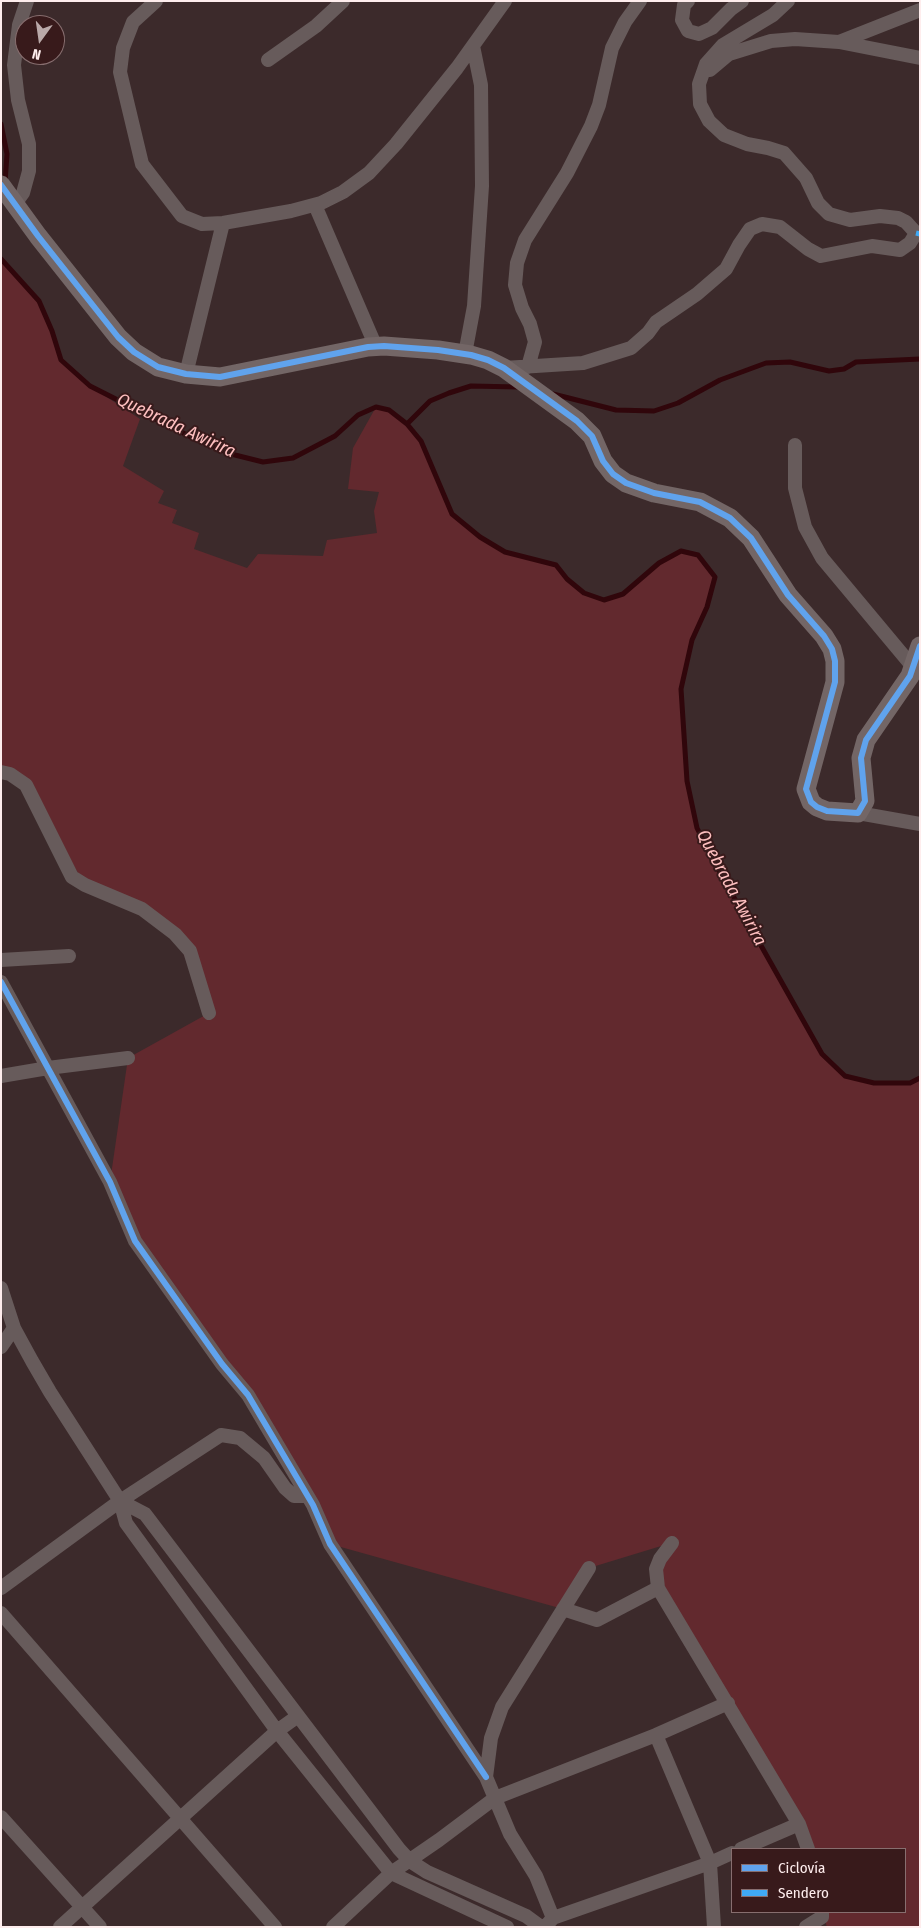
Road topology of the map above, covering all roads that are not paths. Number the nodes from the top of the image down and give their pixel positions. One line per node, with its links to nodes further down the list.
1 (27, 1): 16 (street)
2 (156, 1): 18 (street)
3 (343, 1): 13 (street)
4 (505, 1): 11 (street)
5 (640, 1): 21 (street)
6 (688, 1): 7 (street)
7 (742, 1)
8 (788, 1): 14 (street)
9 (920, 10): 10 (street)
10 (839, 42): 12 (street); 14 (street)
11 (473, 46): 17 (street); 20 (street)
12 (920, 58)
13 (268, 60)
14 (702, 77): 21 (street)
15 (1, 185): 16 (street)
16 (15, 204): 23 (street)
17 (315, 205): 18 (street); 19 (street)
18 (223, 223): 23 (street)
19 (376, 347): 20 (street); 23 (street)
20 (465, 354): 22 (street)
21 (528, 367): 22 (street)
22 (504, 368): 28 (street)
23 (186, 374)
24 (795, 446): 26 (street)
25 (920, 646): 26 (street)
26 (916, 672): 28 (street)
27 (1, 772): 33 (street)
28 (858, 813): 29 (street)
29 (920, 824)
30 (69, 956): 31 (street)
31 (1, 960)
32 (1, 982): 35 (street)
33 (209, 1013)
34 (128, 1058): 35 (street)
35 (48, 1068): 36 (street); 40 (street)
36 (1, 1076)
37 (1, 1288): 38 (street)
38 (14, 1328): 39 (street); 41 (street)
39 (1, 1347)
40 (307, 1496): 41 (street); 52 (street)
41 (120, 1501): 44 (street); 49 (street); 50 (street)
42 (672, 1543): 45 (street)
43 (589, 1568): 46 (street)
44 (1, 1588)
45 (658, 1588): 46 (street); 48 (street)
46 (563, 1609): 52 (street)
47 (1, 1613): 55 (street)
48 (728, 1703): 51 (street); 56 (street)
49 (298, 1716): 50 (street); 60 (street)
50 (277, 1730): 55 (street); 62 (street)
51 (656, 1735): 53 (street); 61 (street)
52 (486, 1777): 53 (street)
53 (495, 1798): 60 (street); 65 (street)
54 (1, 1817): 63 (street)
55 (180, 1817): 63 (street); 68 (street)
56 (799, 1824): 57 (street); 58 (street)
57 (742, 1848)
58 (808, 1848)
59 (731, 1853): 61 (street)
60 (410, 1860): 62 (street); 71 (street)
61 (710, 1863): 65 (street); 72 (street)
62 (391, 1873): 69 (street); 70 (street)
63 (82, 1907): 66 (street); 67 (street)
64 (822, 1913): 73 (street)
65 (549, 1922)
66 (60, 1927)
67 (100, 1927)
68 (275, 1927)
69 (333, 1927)
70 (506, 1927)
71 (541, 1927)
72 (714, 1927)
73 (806, 1927)

